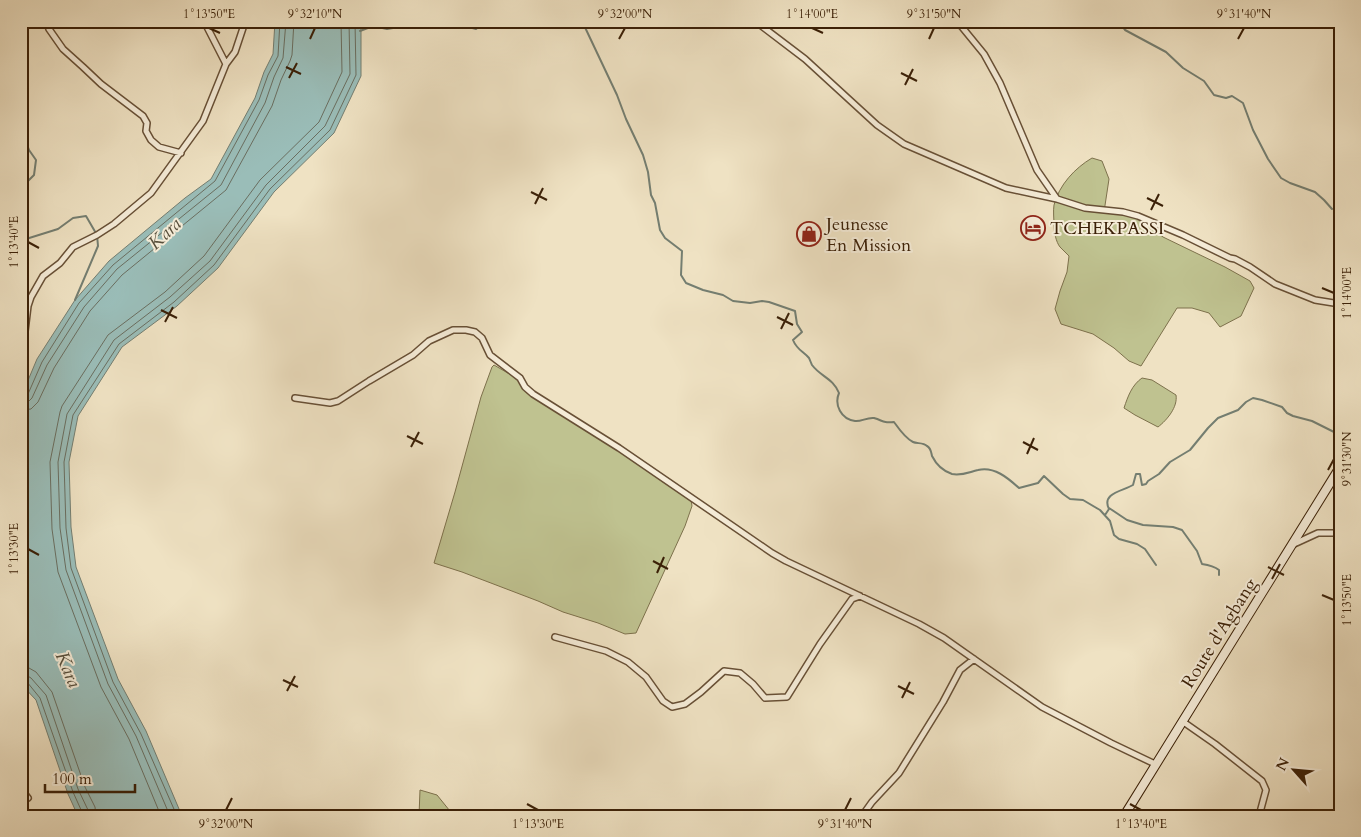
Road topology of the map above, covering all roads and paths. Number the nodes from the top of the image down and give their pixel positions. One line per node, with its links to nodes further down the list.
1 (204, 21): 6 (street)
2 (244, 21): 6 (street)
3 (755, 21): 8 (street)
4 (958, 21): 8 (street)
5 (49, 29): 7 (street)
6 (226, 64): 7 (street)
7 (181, 153): 10 (street)
8 (1057, 199): 9 (street)
9 (1340, 304)
10 (21, 340)
11 (295, 398): 15 (street)
12 (1338, 473): 14 (main road, Route d'Agbang)
13 (1340, 533): 14 (street)
14 (1293, 544): 18 (main road, Route d'Agbang)
15 (861, 596): 16 (street); 17 (street)
16 (556, 637)
17 (974, 659): 19 (street); 22 (street)
18 (1182, 721): 19 (main road, Route d'Agbang); 24 (street)
19 (1155, 764): 23 (main road, Route d'Agbang)
20 (21, 789): 21 (street)
21 (28, 798)
22 (862, 816)
23 (1124, 816)
24 (1259, 816)

